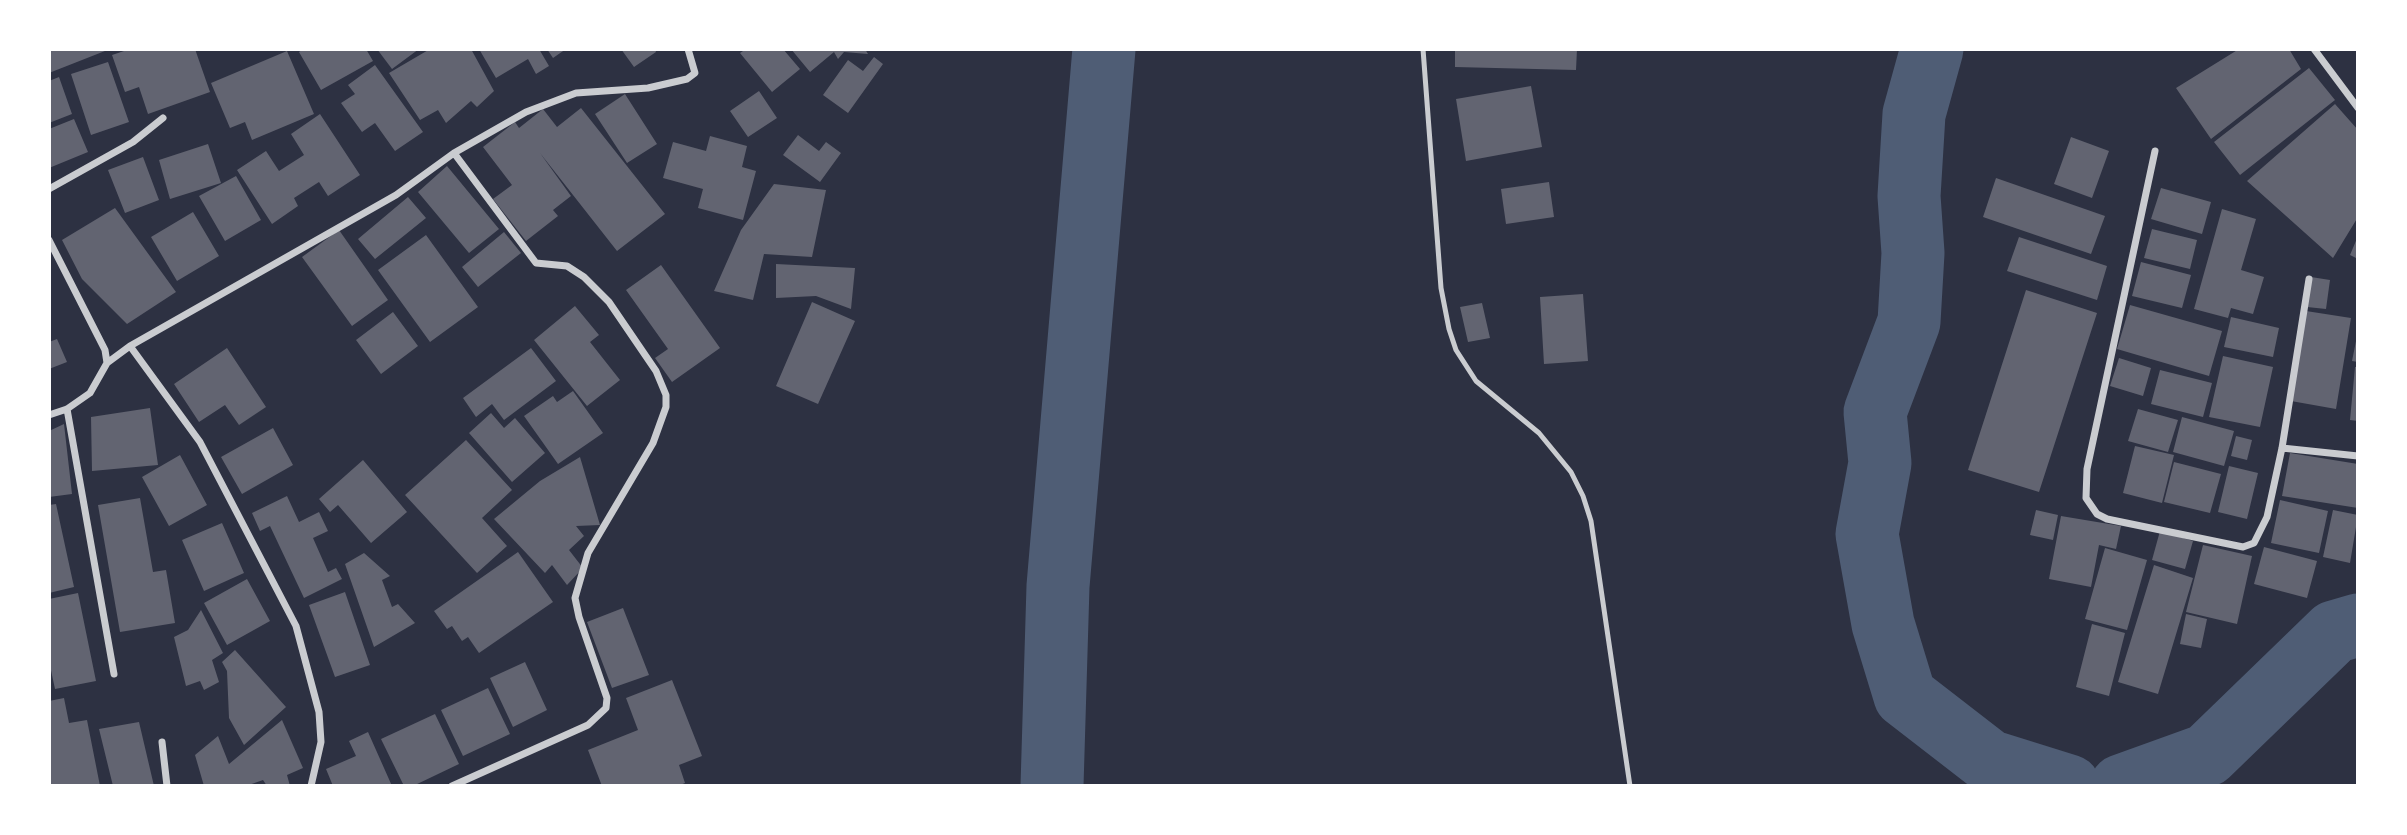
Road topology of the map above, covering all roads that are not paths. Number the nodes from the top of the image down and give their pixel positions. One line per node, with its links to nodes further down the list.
1 (688, 49): 7 (street)
2 (1423, 49): 23 (lane)
3 (2314, 49): 4 (street)
4 (2358, 108)
5 (163, 118): 8 (street)
6 (2155, 151): 16 (street)
7 (454, 153): 12 (street); 22 (street)
8 (49, 189)
9 (49, 240): 10 (street)
10 (52, 252): 13 (street)
11 (2309, 279): 16 (street)
12 (130, 346): 13 (street); 21 (street)
13 (107, 363): 14 (street)
14 (67, 409): 15 (street); 18 (street)
15 (49, 415)
16 (2282, 449): 17 (street)
17 (2358, 456)
18 (114, 674)
19 (162, 742): 20 (street)
20 (167, 786)
21 (311, 786)
22 (452, 786)
23 (1630, 786)

